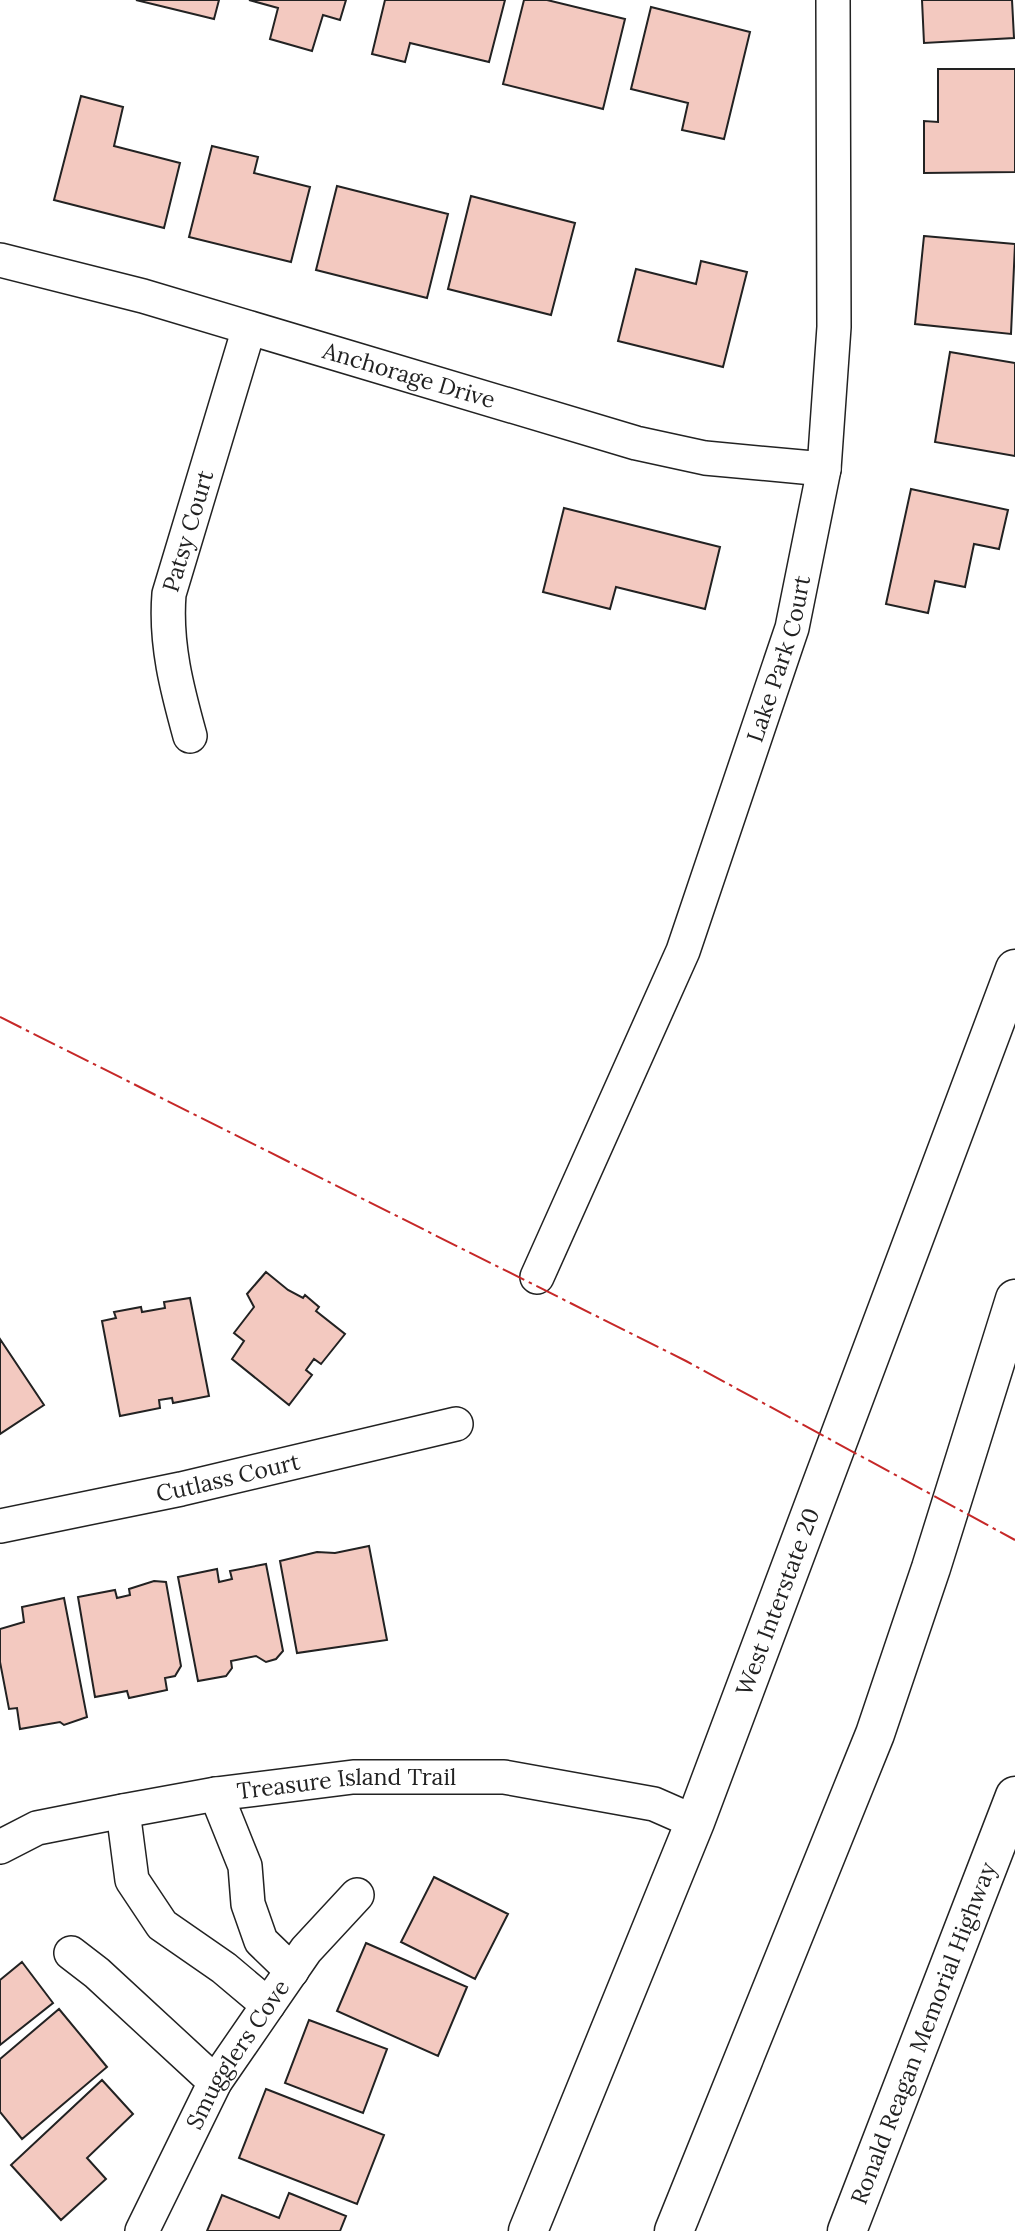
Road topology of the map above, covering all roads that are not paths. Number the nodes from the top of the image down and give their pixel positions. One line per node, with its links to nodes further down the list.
1 (832, 0): 4 (street, Lake Park Court)
2 (0, 260): 3 (street, Anchorage Drive)
3 (249, 328): 4 (street, Anchorage Drive); 5 (street, Patsy Court)
4 (824, 470): 7 (street, Lake Park Court)
5 (190, 736)
6 (1015, 969): 16 (main road, West Interstate 20)
7 (537, 1277)
8 (1015, 1281): 10 (main road)
9 (1015, 1299): 10 (main road)
10 (1004, 1338): 26 (main road)
11 (456, 1424): 12 (street, Cutlass Court)
12 (0, 1525)
13 (216, 1794): 15 (street, Treasure Island Trail); 16 (street, Treasure Island Trail); 20 (street)
14 (1015, 1796): 23 (main road, Ronald Reagan Memorial Highway)
15 (123, 1811): 17 (street, Treasure Island Trail); 21 (street)
16 (695, 1822): 25 (main road, West Interstate 20)
17 (0, 1847)
18 (357, 1895): 20 (street, Smugglers Cove)
19 (71, 1953): 22 (street)
20 (292, 1971): 21 (street, Smugglers Cove)
21 (268, 2005): 22 (street, Smugglers Cove)
22 (215, 2082): 24 (street, Smugglers Cove)
23 (850, 2222)
24 (142, 2231)
25 (528, 2231)
26 (674, 2231)

